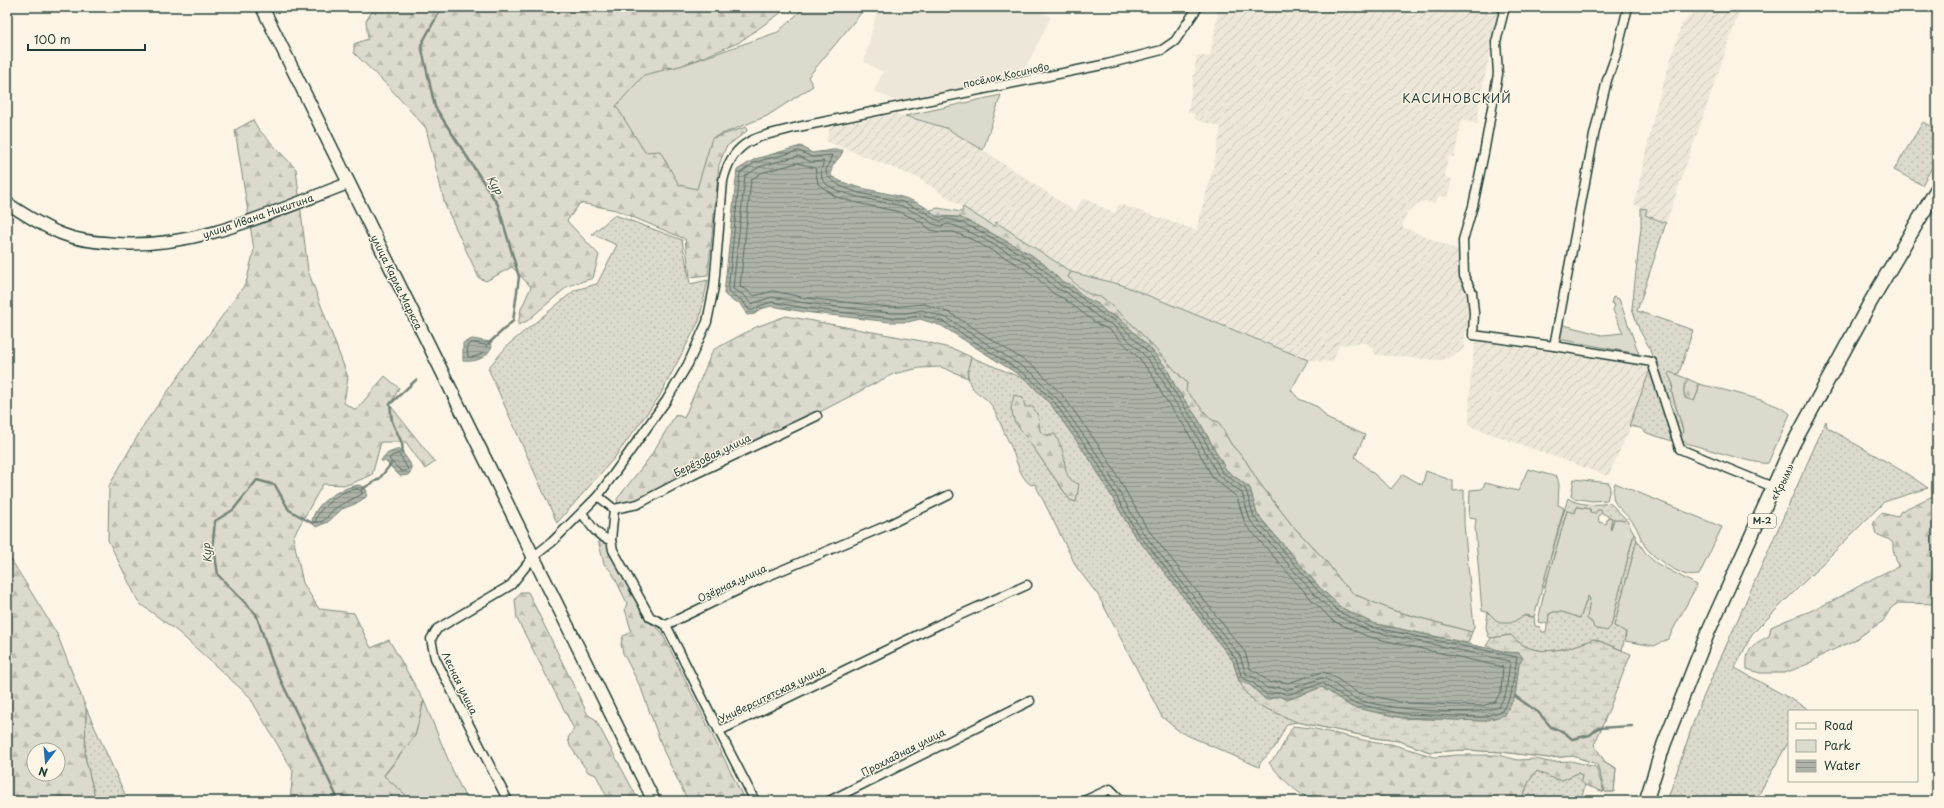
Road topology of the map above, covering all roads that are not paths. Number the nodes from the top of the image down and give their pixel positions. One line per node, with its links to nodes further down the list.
1 (262, 7): 5 (main road, улица Карла Маркса)
2 (1198, 7): 13 (street, посёлок Косиново)
3 (1505, 7): 9 (street)
4 (1628, 7): 9 (street)
5 (349, 183): 8 (main road, улица Ивана Никитина); 17 (main road, улица Карла Маркса)
6 (1937, 188): 11 (highway)
7 (1937, 200): 29 (highway, «Крым» / М-2)
8 (7, 202)
9 (1554, 346): 11 (street)
10 (817, 416): 14 (street, Берёзовая улица)
11 (1773, 487): 28 (highway)
12 (949, 495): 19 (street, Озёрная улица)
13 (598, 496): 14 (street); 15 (street, Лесная улица)
14 (614, 509): 16 (street)
15 (582, 513): 16 (street); 17 (street, Лесная улица)
16 (611, 540): 19 (street)
17 (533, 557): 22 (street, Лесная улица); 23 (main road, улица Карла Маркса)
18 (1027, 585): 21 (street, Университетская улица)
19 (666, 625): 21 (street, Университетская улица)
20 (1030, 701): 25 (street, Прохладная улица)
21 (719, 731): 24 (street)
22 (508, 801)
23 (654, 801)
24 (755, 801)
25 (829, 801)
26 (1084, 801): 27 (street)
27 (1122, 801)
28 (1646, 801)
29 (1651, 801)

